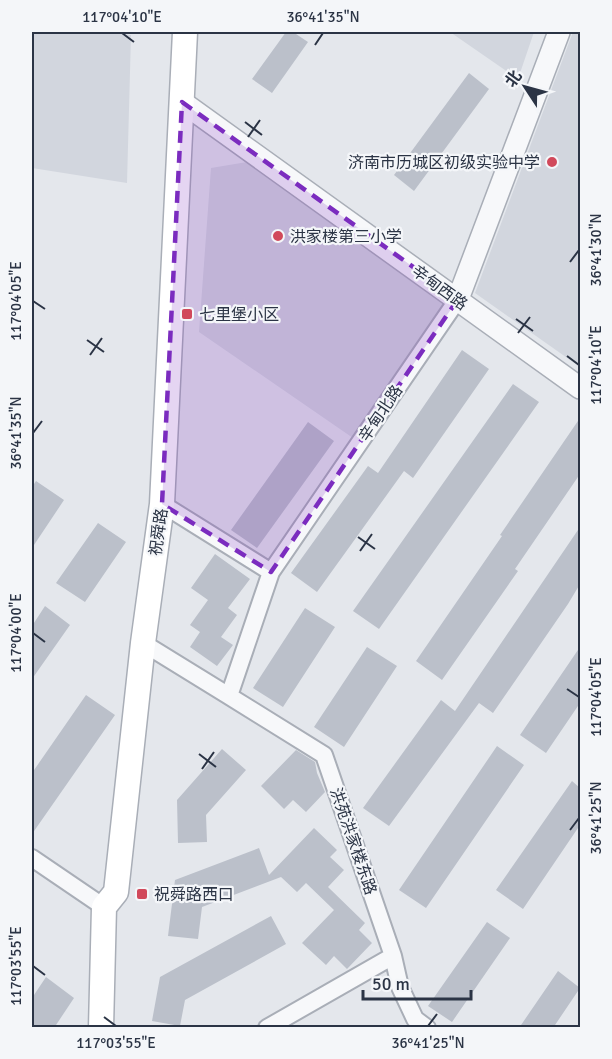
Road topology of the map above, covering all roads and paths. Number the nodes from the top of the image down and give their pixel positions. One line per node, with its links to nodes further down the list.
1 (185, 32): 3 (main road, 祝舜路)
2 (559, 32): 4 (street, 辛甸北路)
3 (182, 102): 4 (street, 辛甸西路); 6 (main road, 祝舜路)
4 (458, 299): 5 (street, 辛甸西路); 7 (street, 辛甸北路)
5 (580, 388)
6 (162, 504): 7 (street); 8 (main road, 祝舜路)
7 (271, 572): 9 (street, 辛甸北路)
8 (143, 643): 9 (street); 11 (main road, 祝舜路)
9 (228, 696): 12 (street, 洪苑洪家楼东路)
10 (32, 858): 11 (street)
11 (104, 907): 13 (main road, 祝舜路)
12 (393, 956): 14 (street); 15 (street, 洪苑洪家楼东路)
13 (106, 1025)
14 (267, 1028)
15 (426, 1028)

